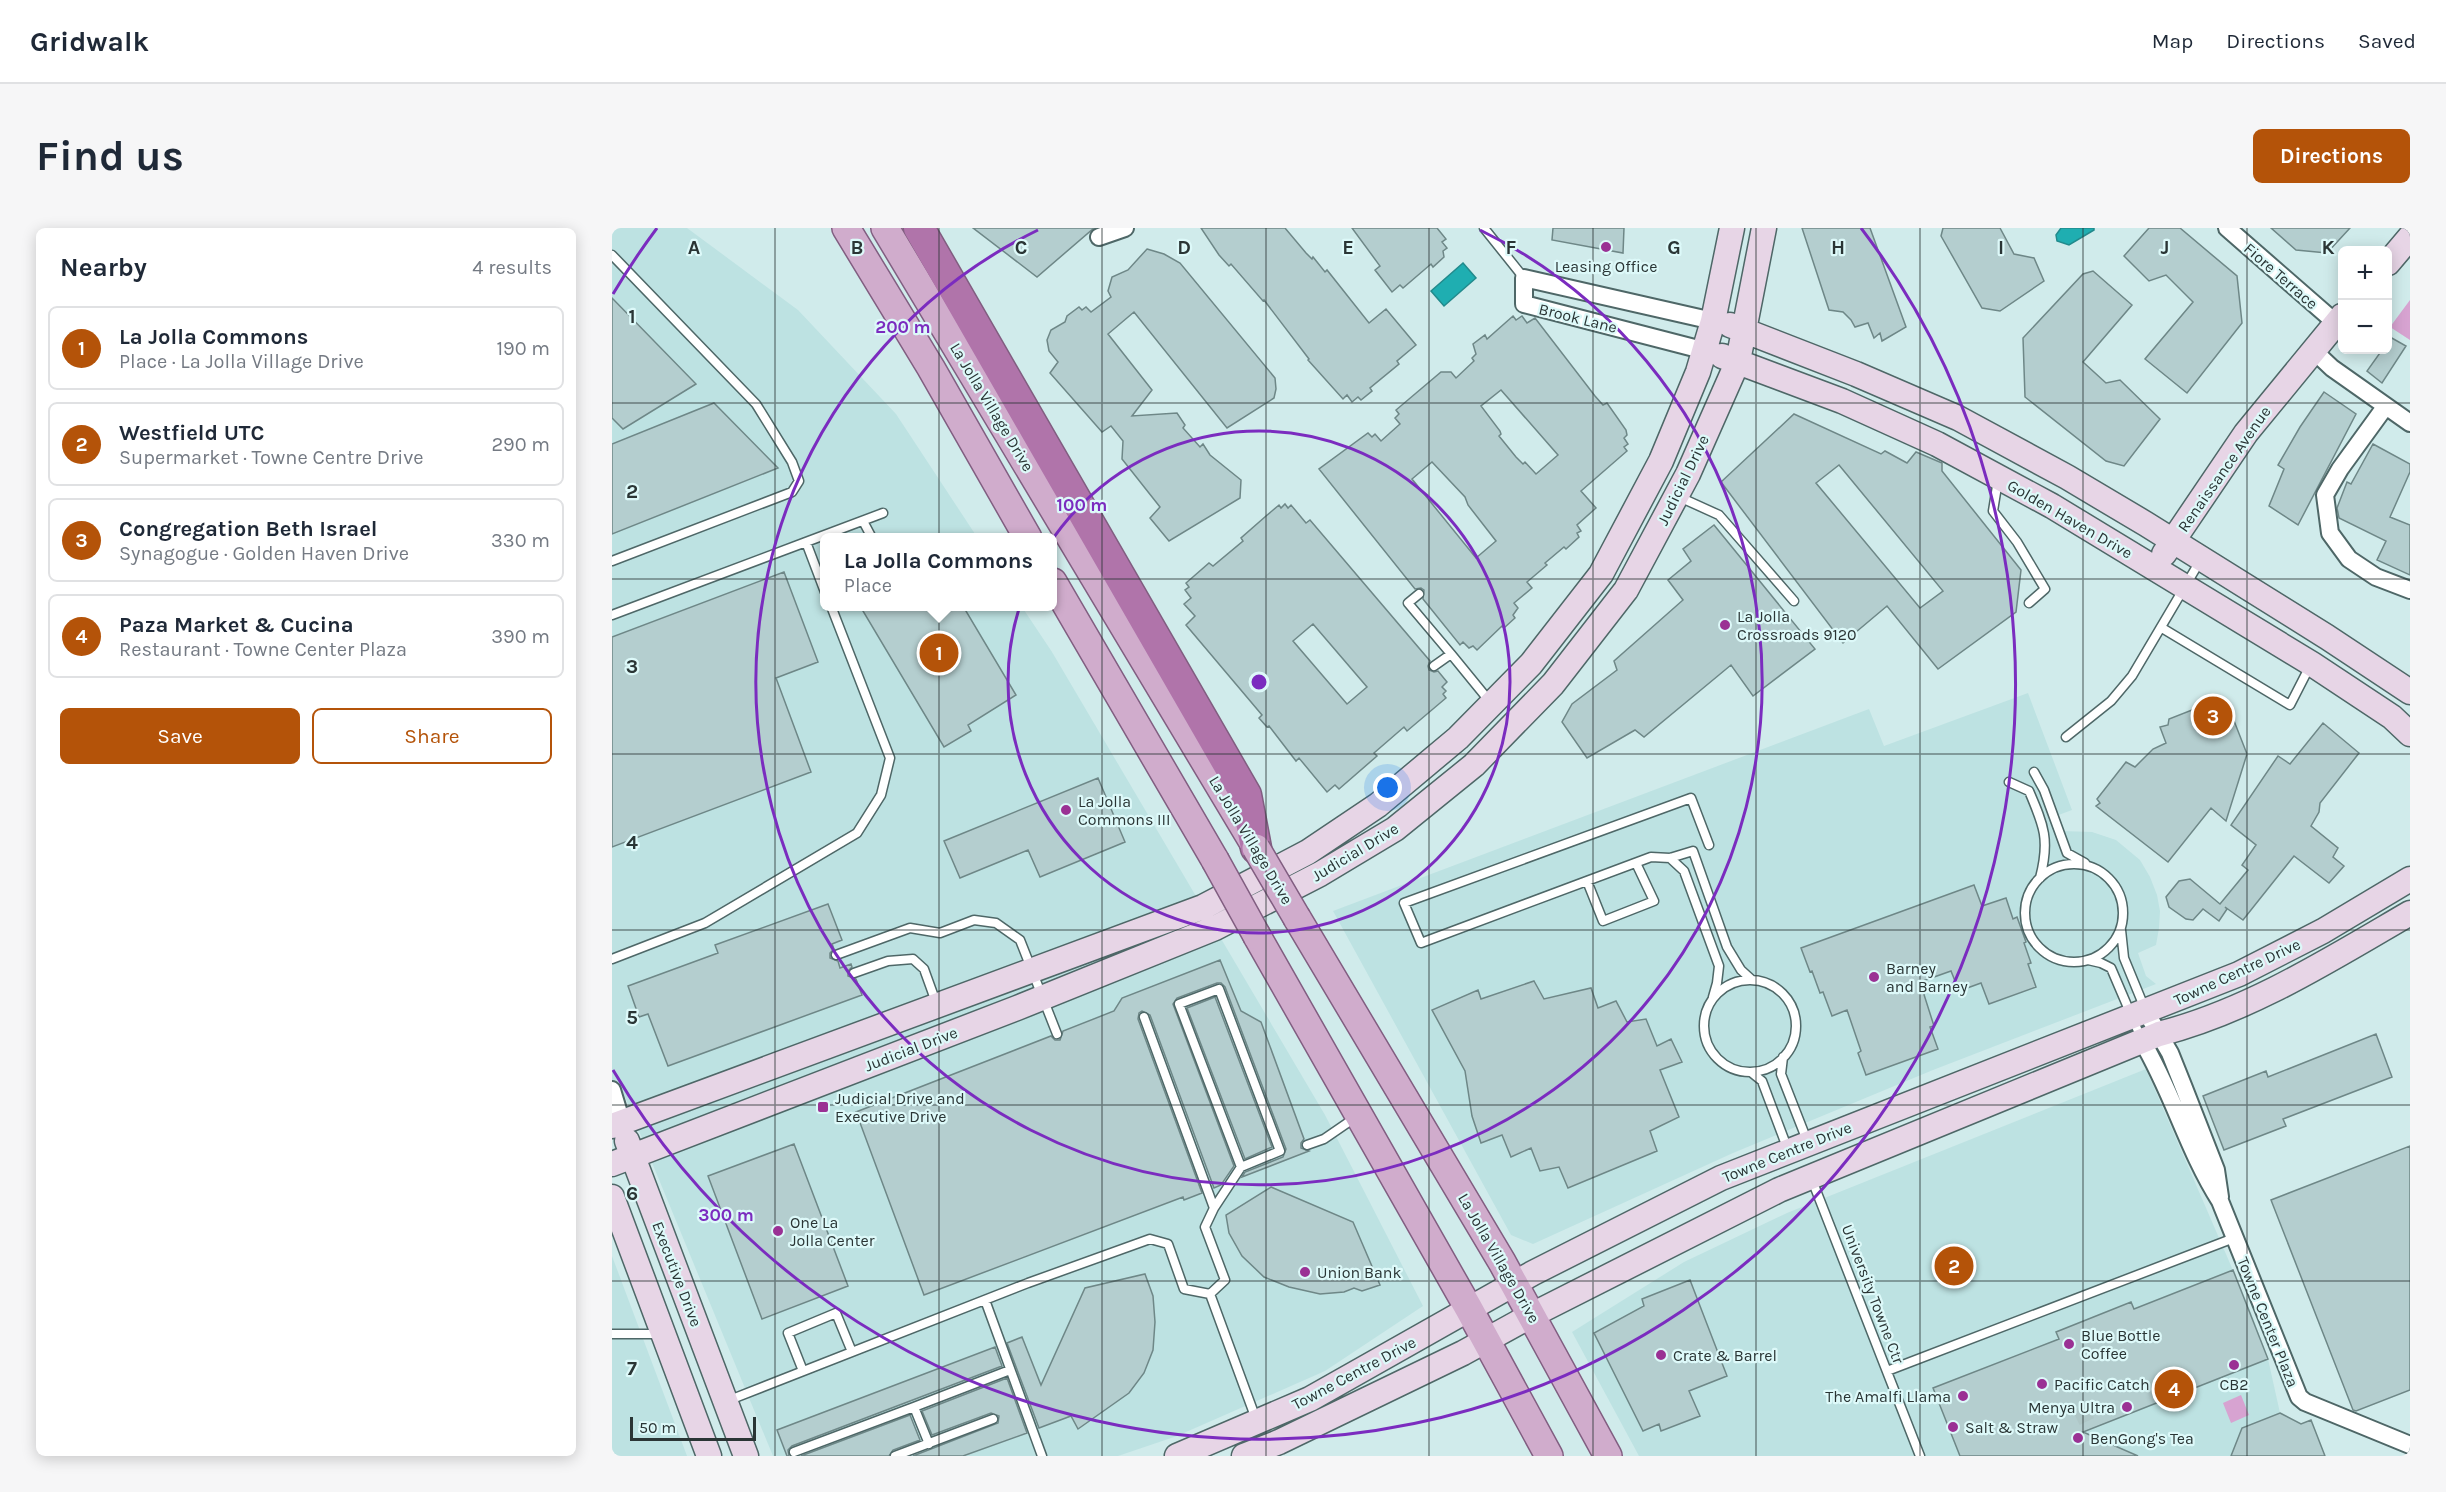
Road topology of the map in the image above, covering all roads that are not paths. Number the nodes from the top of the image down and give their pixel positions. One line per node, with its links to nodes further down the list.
1 (846, 228): 29 (main road, La Jolla Village Drive)
2 (885, 228): 56 (main road, La Jolla Village Drive)
3 (919, 228): 56 (highway)
4 (1125, 228): 9 (street)
5 (1484, 228): 13 (lane)
6 (1732, 228): 15 (street, Judicial Drive)
7 (1764, 228): 17 (street, Judicial Drive)
8 (2227, 228): 14 (street, Fiore Terrace)
9 (1099, 237)
10 (2410, 237): 12 (street)
11 (612, 255): 34 (lane)
12 (2392, 258)
13 (1524, 278): 15 (street, Brook Lane); 18 (street, Brook Lane)
14 (2338, 319)
15 (1713, 321): 17 (street, Golden Haven Drive); 18 (street, Judicial Drive)
16 (2338, 321): 19 (street, Renaissance Avenue)
17 (1746, 330): 20 (street, Judicial Drive); 31 (street, Golden Haven Drive)
18 (1706, 351): 20 (street, Golden Haven Drive); 50 (street, Judicial Drive)
19 (2314, 351): 21 (street); 31 (street, Renaissance Avenue)
20 (1738, 361): 23 (street, Golden Haven Drive); 24 (street, Judicial Drive)
21 (2385, 407): 22 (street); 39 (street)
22 (2410, 423)
23 (1998, 476): 35 (street, Golden Haven Drive); 42 (lane)
24 (1677, 496): 41 (lane); 71 (street, Judicial Drive)
25 (884, 513): 26 (lane)
26 (863, 521): 27 (lane); 28 (lane)
27 (832, 533)
28 (870, 533)
29 (1026, 533)
30 (820, 538): 32 (lane)
31 (2173, 541): 33 (street, Golden Haven Drive); 35 (street, Renaissance Avenue)
32 (806, 543): 36 (lane); 44 (lane)
33 (2201, 559): 37 (lane); 49 (street, Golden Haven Drive)
34 (612, 561)
35 (2154, 569): 37 (street, Golden Haven Drive)
36 (820, 579)
37 (2185, 587): 45 (lane); 47 (street, Golden Haven Drive)
38 (1057, 589): 81 (main road, bridge)
39 (2410, 590)
40 (1419, 594): 46 (lane)
41 (1794, 601)
42 (2029, 603)
43 (833, 611): 66 (lane)
44 (612, 615)
45 (2162, 628): 47 (lane); 52 (lane)
46 (1451, 654): 48 (lane); 50 (lane)
47 (2312, 664): 51 (street, Golden Haven Drive)
48 (1434, 666)
49 (2410, 692)
50 (1492, 704): 68 (street, Judicial Drive)
51 (2410, 734)
52 (2066, 737)
53 (2034, 772): 59 (lane)
54 (2009, 782): 60 (lane)
55 (1709, 845): 62 (lane)
56 (1256, 848): 92 (main road, La Jolla Village Drive, bridge)
57 (1670, 858): 58 (lane); 70 (lane); 72 (lane)
58 (1636, 863): 62 (lane); 62 (lane)
59 (2098, 871): 60 (lane); 64 (lane)
60 (2040, 878): 67 (lane)
61 (2410, 879): 74 (street, Towne Centre Drive)
62 (1587, 881)
63 (2410, 913): 77 (street, Towne Centre Drive)
64 (2121, 924): 67 (lane); 74 (lane)
65 (836, 955): 68 (lane)
66 (612, 959)
67 (2087, 960): 74 (lane)
68 (1032, 970): 71 (lane); 73 (street, Judicial Drive)
69 (854, 973): 73 (lane)
70 (1752, 980): 72 (lane); 78 (lane)
71 (1043, 998): 76 (lane); 85 (street, Judicial Drive)
72 (1713, 1000): 79 (lane)
73 (937, 1005): 82 (street, Judicial Drive)
74 (2139, 1015): 77 (street, Towne Center Plaza); 84 (street, Towne Centre Drive)
75 (1144, 1017): 89 (lane)
76 (1057, 1034)
77 (2151, 1038): 87 (street, Towne Centre Drive); 90 (street, Towne Center Plaza)
78 (1783, 1057): 79 (lane); 84 (lane)
79 (1752, 1073): 84 (lane)
80 (612, 1090): 82 (street, Executive Drive)
81 (1358, 1115): 83 (lane); 95 (main road)
82 (617, 1125): 85 (street, Executive Drive)
83 (1307, 1145)
84 (1798, 1148): 91 (street); 92 (street, Towne Centre Drive)
85 (622, 1160): 104 (street, Executive Drive)
86 (1241, 1167): 86 (lane); 89 (lane)
87 (1811, 1176): 91 (street, Towne Centre Drive); 103 (lane, University Towne Ctr)
88 (612, 1197): 98 (street, Executive Drive)
89 (1214, 1208): 93 (lane)
90 (2234, 1238): 103 (lane); 109 (street, Towne Center Plaza)
91 (1668, 1246): 96 (street, Towne Centre Drive)
92 (1514, 1284): 95 (street, Towne Centre Drive); 96 (main road, La Jolla Village Drive)
93 (1210, 1294): 94 (lane); 107 (lane)
94 (985, 1300): 100 (lane); 101 (lane)
95 (1469, 1309): 99 (main road); 107 (street, Towne Centre Drive)
96 (1532, 1315): 99 (street, Towne Centre Drive); 118 (main road, La Jolla Village Drive)
97 (612, 1334): 98 (lane)
98 (663, 1335): 111 (street, Executive Drive)
99 (1486, 1340): 116 (street, Towne Centre Drive); 117 (main road)
100 (852, 1352): 102 (lane); 102 (lane)
101 (1010, 1370): 105 (lane); 114 (lane)
102 (803, 1371): 104 (lane)
103 (1887, 1371): 119 (lane, University Towne Ctr)
104 (726, 1401): 112 (street, Executive Drive)
105 (914, 1407): 108 (lane); 110 (lane)
106 (993, 1419): 108 (lane)
107 (1258, 1423): 115 (street, Towne Centre Drive)
108 (929, 1444): 113 (lane)
109 (2410, 1445)
110 (794, 1452)
111 (709, 1456)
112 (747, 1456)
113 (895, 1456)
114 (1042, 1456)
115 (1177, 1456)
116 (1244, 1456)
117 (1550, 1456)
118 (1608, 1456)
119 (1920, 1456)

